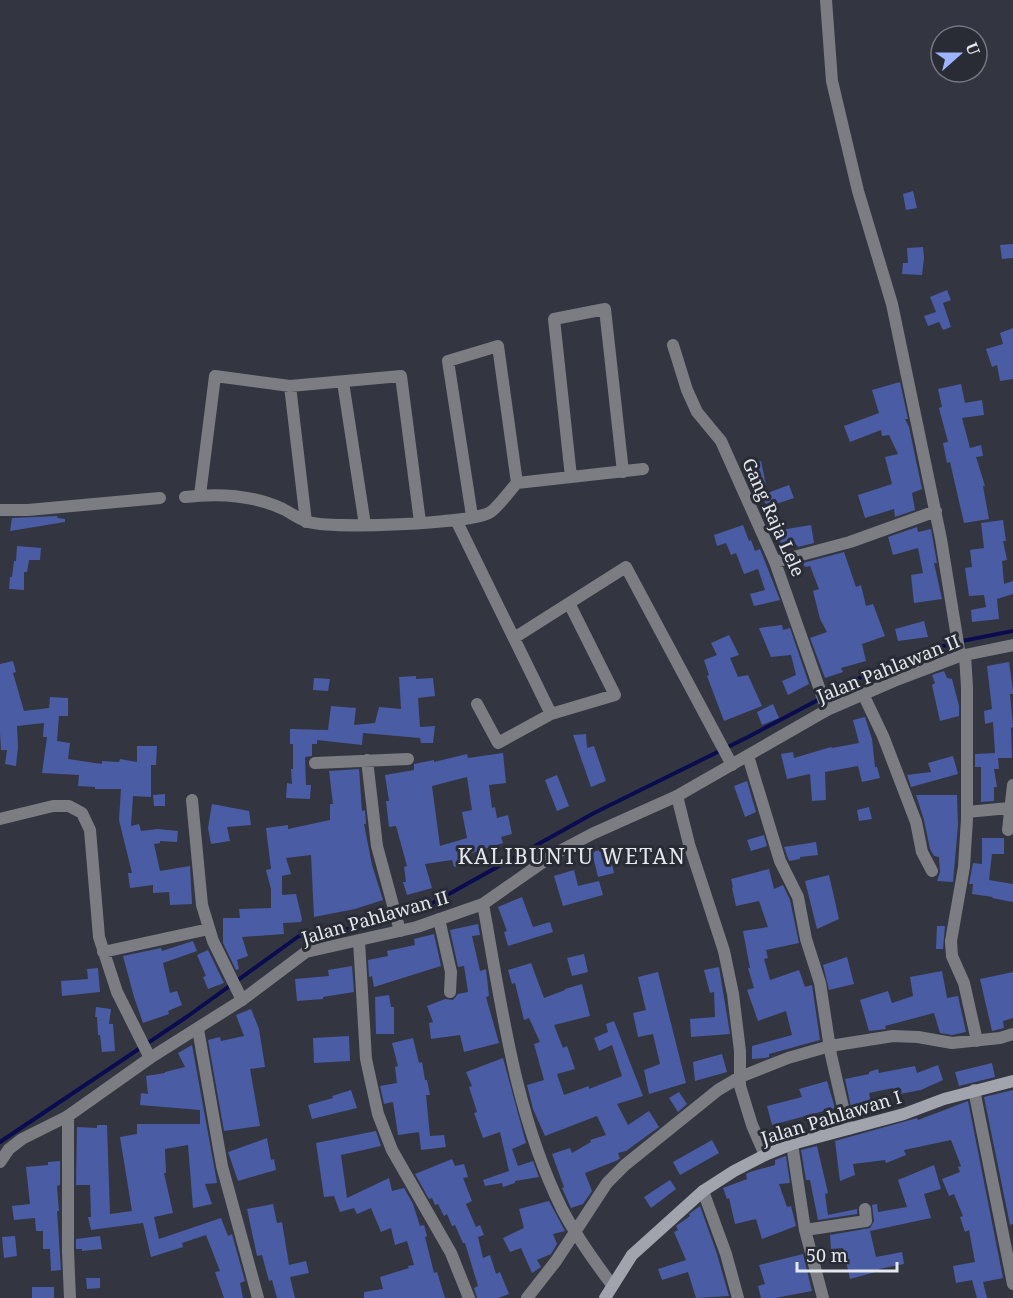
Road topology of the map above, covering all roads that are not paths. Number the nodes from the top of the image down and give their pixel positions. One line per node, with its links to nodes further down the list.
1 (826, 0): 13 (street)
2 (673, 345): 19 (street, Gang Raja Lele)
3 (344, 382): 4 (street); 17 (street); 18 (street)
4 (290, 386): 9 (street); 16 (street)
5 (643, 469): 6 (street)
6 (623, 472): 7 (street); 7 (street)
7 (572, 477): 8 (street)
8 (517, 483): 14 (street); 14 (street)
9 (200, 495): 10 (street); 16 (street)
10 (185, 497)
11 (160, 498): 12 (street)
12 (0, 510)
13 (936, 511): 19 (street); 22 (street)
14 (471, 516): 15 (street)
15 (456, 520): 17 (street); 21 (street)
16 (306, 522): 18 (street)
17 (420, 522): 18 (street)
18 (365, 525)
19 (775, 562): 26 (street, Gang Raja Lele)
20 (569, 603): 21 (street); 27 (street); 32 (street)
21 (514, 638): 27 (street)
22 (960, 648): 23 (street, Jalan Pahlawan II); 24 (street, Jalan Pahlawan II); 37 (street)
23 (1013, 648)
24 (864, 694): 26 (street, Jalan Pahlawan II); 40 (street)
25 (477, 704): 27 (street)
26 (827, 710): 28 (street, Jalan Pahlawan II)
27 (551, 714)
28 (747, 756): 32 (street, Jalan Pahlawan II); 52 (street)
29 (408, 759): 30 (street)
30 (367, 760): 31 (street); 43 (street)
31 (315, 763)
32 (732, 765): 34 (street, Jalan Pahlawan II)
33 (1013, 785): 36 (street)
34 (677, 796): 41 (street, Jalan Pahlawan II); 55 (street)
35 (192, 800): 44 (street)
36 (1009, 808): 37 (street); 39 (street)
37 (967, 812): 51 (street)
38 (0, 819): 46 (street)
39 (1008, 830)
40 (932, 871)
41 (483, 904): 42 (street, Jalan Pahlawan II); 65 (street)
42 (439, 919): 43 (street, Jalan Pahlawan II); 47 (street)
43 (399, 927): 45 (street, Jalan Pahlawan II)
44 (209, 929): 46 (street); 48 (street)
45 (359, 941): 48 (street, Jalan Pahlawan II); 70 (street)
46 (103, 952): 53 (street)
47 (450, 992)
48 (240, 996): 49 (street, Jalan Pahlawan II)
49 (198, 1029): 53 (street, Jalan Pahlawan II); 69 (street)
50 (1013, 1034): 51 (street)
51 (977, 1041): 52 (street)
52 (830, 1050): 55 (street); 58 (street)
53 (148, 1056): 57 (street, Jalan Pahlawan II)
54 (1013, 1080): 56 (main road, Jalan Pahlawan I)
55 (740, 1082): 60 (street); 65 (street)
56 (974, 1090): 58 (main road, Jalan Pahlawan I); 66 (street)
57 (69, 1116): 61 (street, Jalan Pahlawan II); 68 (street)
58 (848, 1129): 59 (main road, Jalan Pahlawan I)
59 (792, 1144): 60 (main road, Jalan Pahlawan I); 64 (street)
60 (765, 1155): 62 (main road, Jalan Pahlawan I)
61 (0, 1162)
62 (703, 1191): 67 (main road, Jalan Pahlawan I); 73 (street)
63 (865, 1209): 64 (street)
64 (804, 1230): 74 (street)
65 (577, 1233): 67 (street); 71 (street)
66 (1013, 1284)
67 (612, 1285): 72 (main road, Jalan Pahlawan I)
68 (70, 1298)
69 (258, 1298)
70 (469, 1298)
71 (527, 1298)
72 (605, 1298)
73 (738, 1298)
74 (823, 1298)

